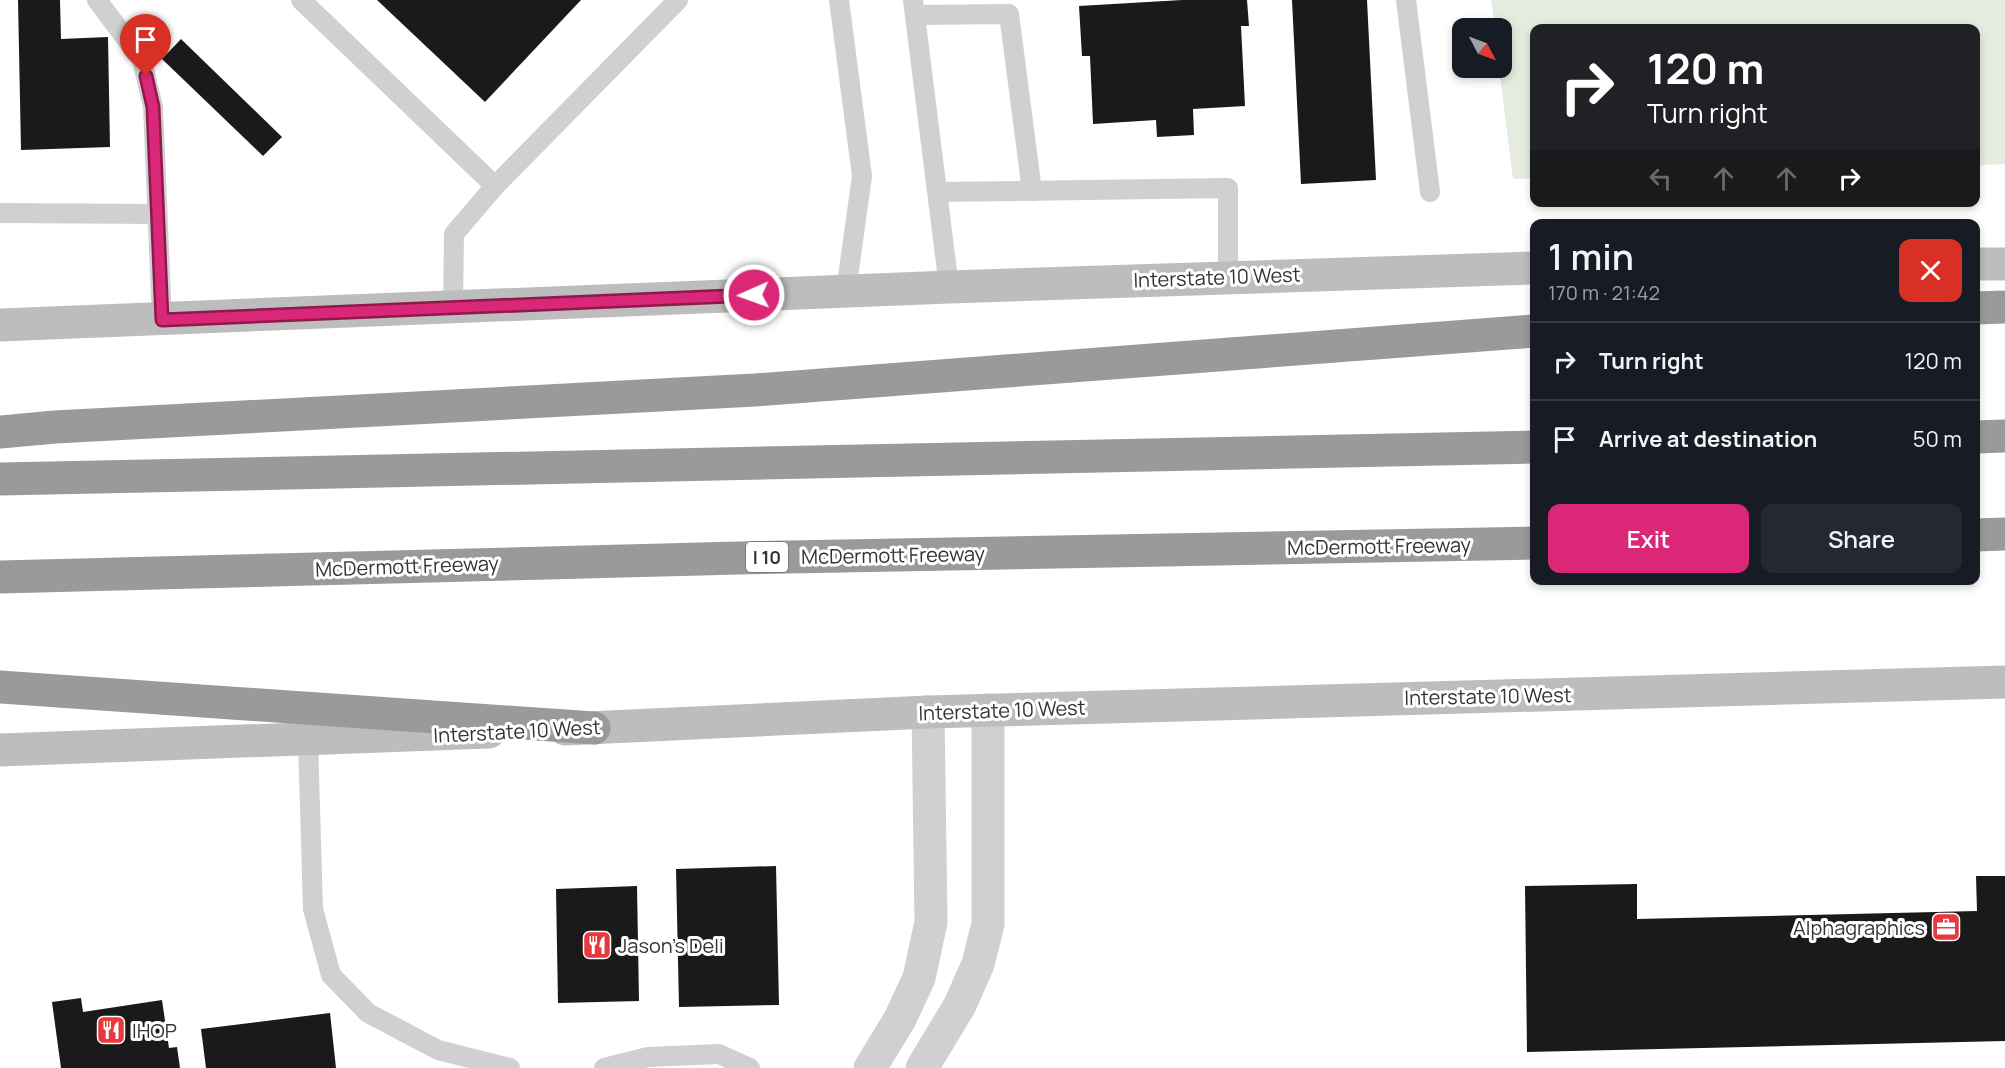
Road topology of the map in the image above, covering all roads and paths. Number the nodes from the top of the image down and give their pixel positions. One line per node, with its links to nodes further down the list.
1 (97, 0): 12 (lane)
2 (301, 0): 7 (lane)
3 (678, 0): 7 (lane)
4 (839, 0): 18 (lane)
5 (1406, 0): 10 (lane)
6 (914, 8): 8 (lane); 9 (lane)
7 (495, 186): 20 (lane)
8 (1032, 191): 9 (lane); 16 (lane)
9 (938, 192): 17 (lane)
10 (1431, 192)
11 (0, 213): 12 (lane)
12 (157, 214): 22 (lane)
13 (1980, 264): 14 (main road)
14 (2005, 264)
15 (1530, 268): 16 (main road, Interstate 10 West)
16 (1228, 277): 17 (main road, Interstate 10 West)
17 (949, 287): 18 (main road, Interstate 10 West)
18 (846, 291): 20 (main road, Interstate 10 West)
19 (2005, 307): 21 (highway)
20 (453, 308): 22 (main road, Interstate 10 West)
21 (1980, 308)
22 (162, 320): 23 (main road, Interstate 10 West)
23 (0, 325)
24 (1530, 331): 25 (highway)
25 (0, 432)
26 (2005, 436): 27 (highway)
27 (1980, 437)
28 (1530, 447): 29 (highway)
29 (0, 479)
30 (2005, 534): 31 (highway)
31 (1980, 535)
32 (1530, 543): 33 (highway, McDermott Freeway / I 10)
33 (0, 577)
34 (2005, 682): 36 (main road, Interstate 10 West)
35 (0, 687): 38 (highway)
36 (988, 710): 37 (main road, Interstate 10 West); 45 (street)
37 (928, 712): 38 (main road, Interstate 10 West); 44 (street)
38 (594, 728): 39 (main road, Interstate 10 West)
39 (308, 740): 40 (main road, Interstate 10 West); 41 (lane)
40 (0, 750)
41 (510, 1068)
42 (604, 1068): 43 (lane)
43 (750, 1068)
44 (870, 1068)
45 (922, 1068)

